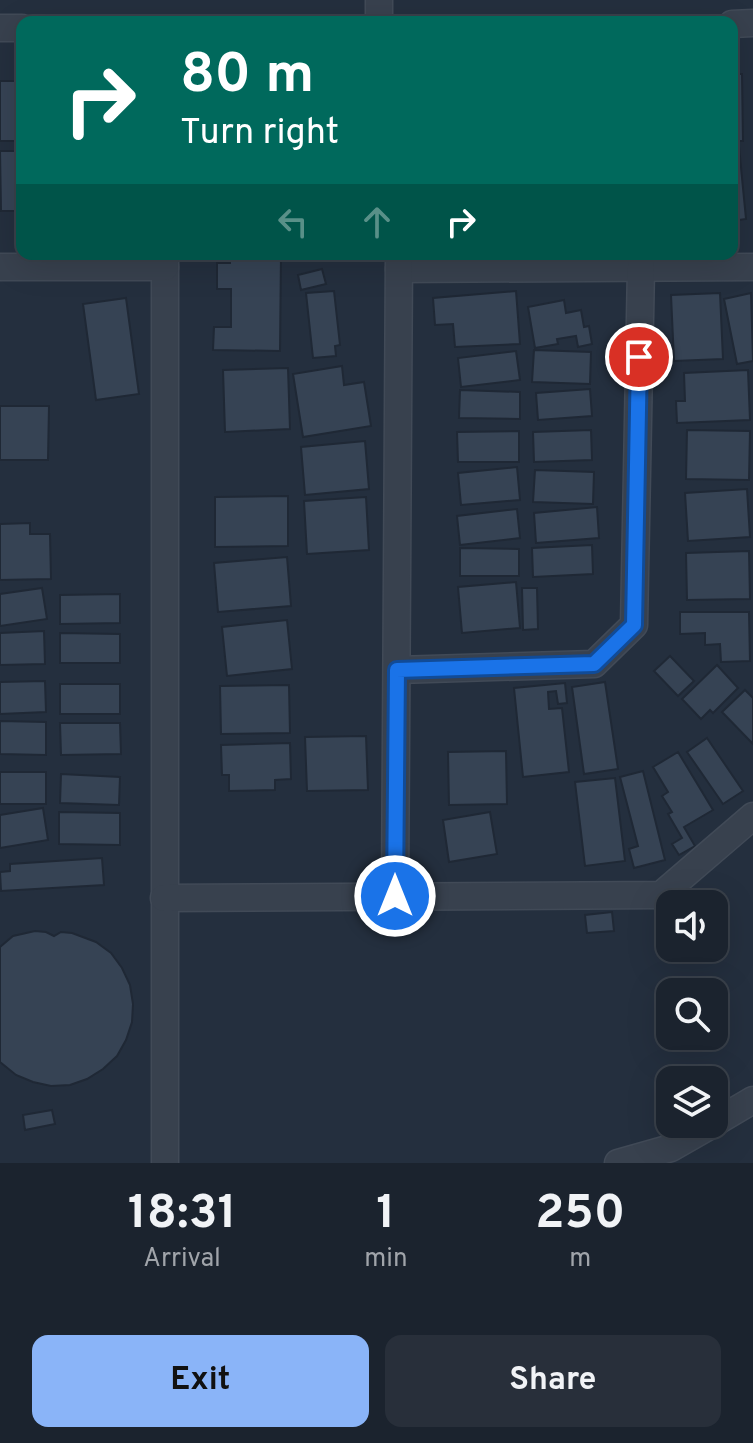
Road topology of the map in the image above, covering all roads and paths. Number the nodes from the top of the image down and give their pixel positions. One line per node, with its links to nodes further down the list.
1 (165, 261): 3 (street); 9 (street)
2 (399, 261): 4 (street); 6 (street)
3 (0, 267)
4 (641, 267): 5 (street); 6 (street)
5 (753, 267)
6 (397, 670): 8 (street)
7 (753, 816): 8 (street)
8 (395, 896): 9 (street)
9 (164, 898): 13 (street)
10 (753, 1100): 11 (street)
11 (728, 1115)
12 (688, 1138): 14 (street)
13 (165, 1163)
14 (618, 1163)

